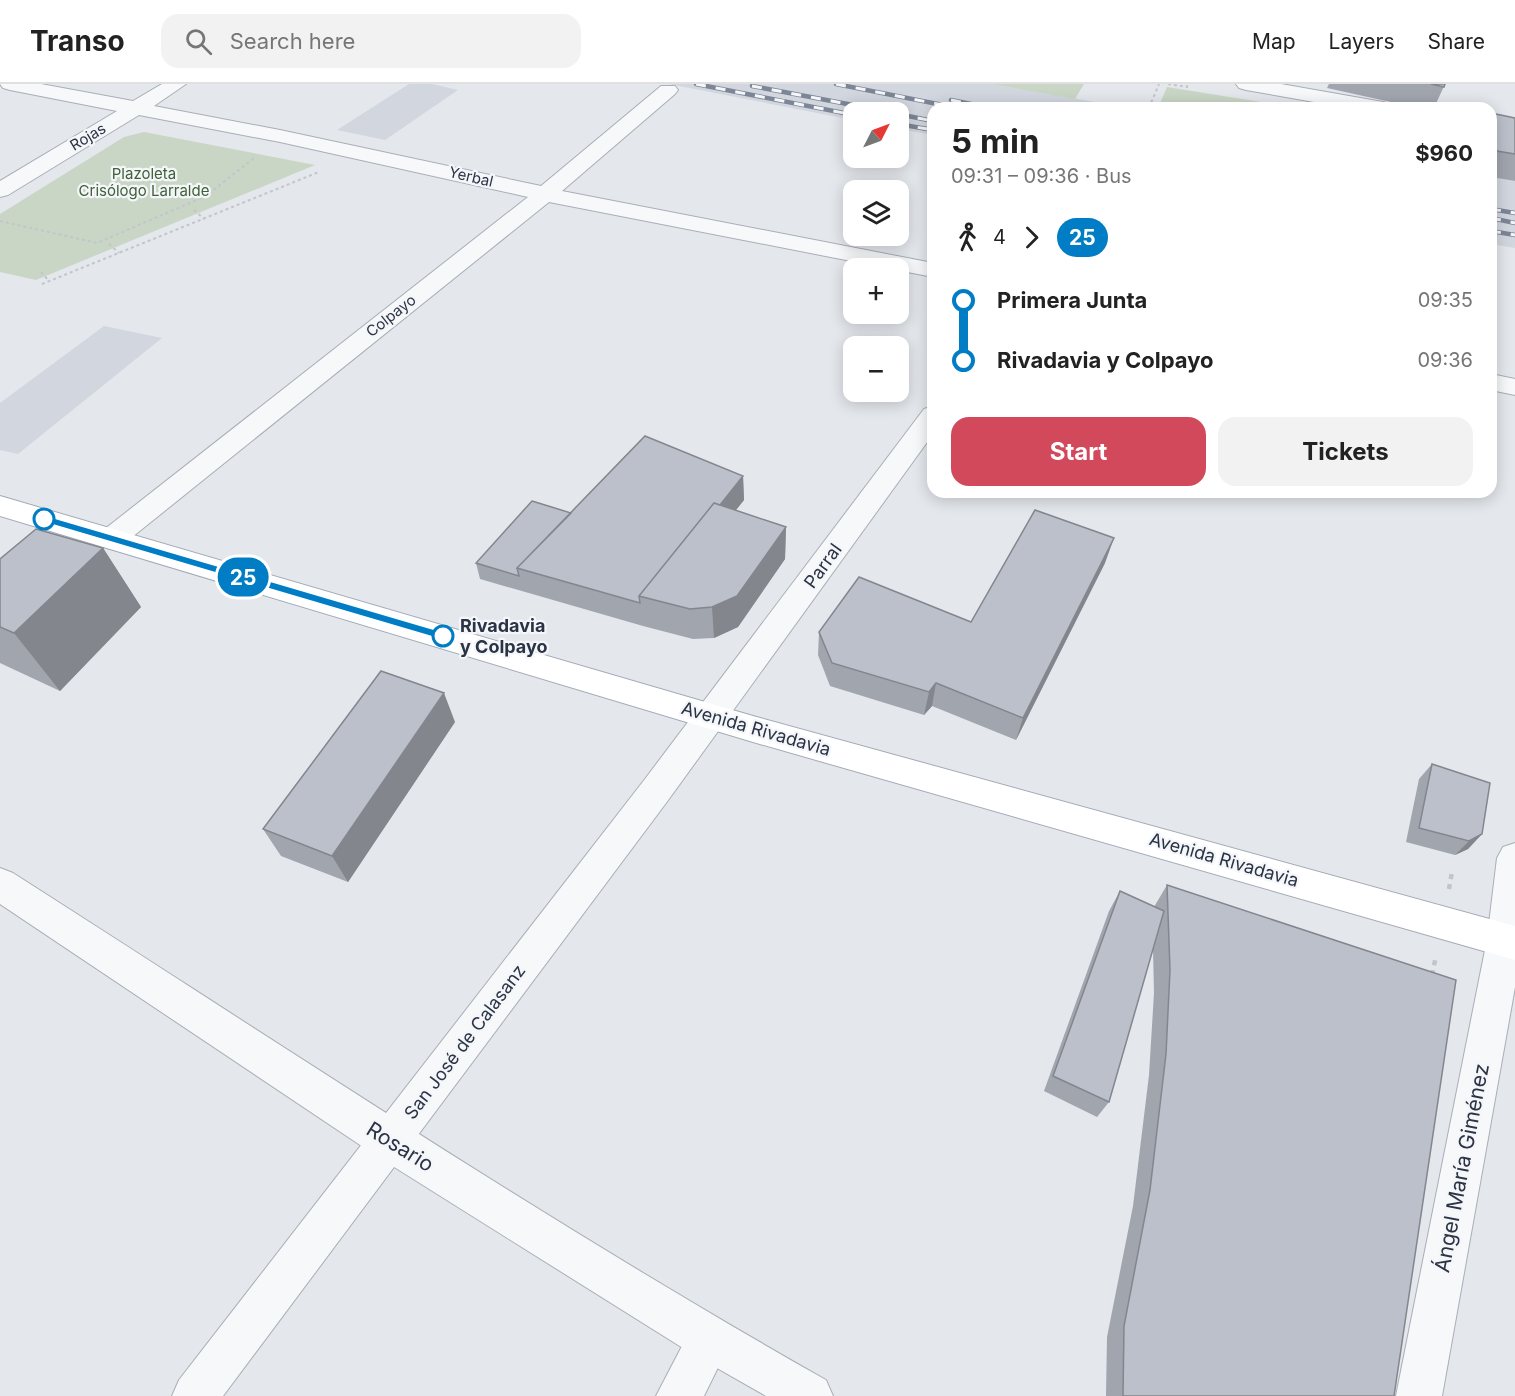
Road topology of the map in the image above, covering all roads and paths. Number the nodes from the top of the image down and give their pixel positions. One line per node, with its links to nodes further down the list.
1 (10, 84): 10 (street, Yerbal)
2 (176, 84): 10 (street, Rojas)
3 (1159, 84): 8 (path)
4 (1168, 84): 6 (path)
5 (1246, 84): 9 (street)
6 (1187, 85)
7 (668, 90): 14 (street, Colpayo)
8 (1152, 102)
9 (1349, 102)
10 (135, 109): 13 (street, Rojas); 14 (street, Yerbal)
11 (248, 163): 17 (path)
12 (309, 176): 16 (path)
13 (0, 190)
14 (545, 194): 20 (street, Yerbal); 28 (street, Colpayo)
15 (194, 210): 16 (path)
16 (204, 219): 19 (path)
17 (0, 221)
18 (109, 244): 19 (path)
19 (119, 253): 22 (path)
20 (927, 269)
21 (40, 272): 22 (path)
22 (49, 281): 23 (path)
23 (42, 284)
24 (1497, 383): 25 (street)
25 (1515, 387)
26 (927, 423): 29 (street, Parral)
27 (0, 506): 28 (main road, Avenida Rivadavia)
28 (111, 539): 29 (main road, Avenida Rivadavia)
29 (711, 716): 32 (main road, Avenida Rivadavia); 33 (street, San José de Calasanz)
30 (1515, 858): 32 (street, Ángel María Giménez)
31 (0, 884): 33 (street, Rosario)
32 (1510, 941): 38 (street, Ángel María Giménez)
33 (389, 1141): 34 (street, Rosario); 35 (street, San José de Calasanz)
34 (710, 1339): 36 (street); 37 (street, Rosario)
35 (195, 1396)
36 (680, 1396)
37 (810, 1396)
38 (1419, 1396)

